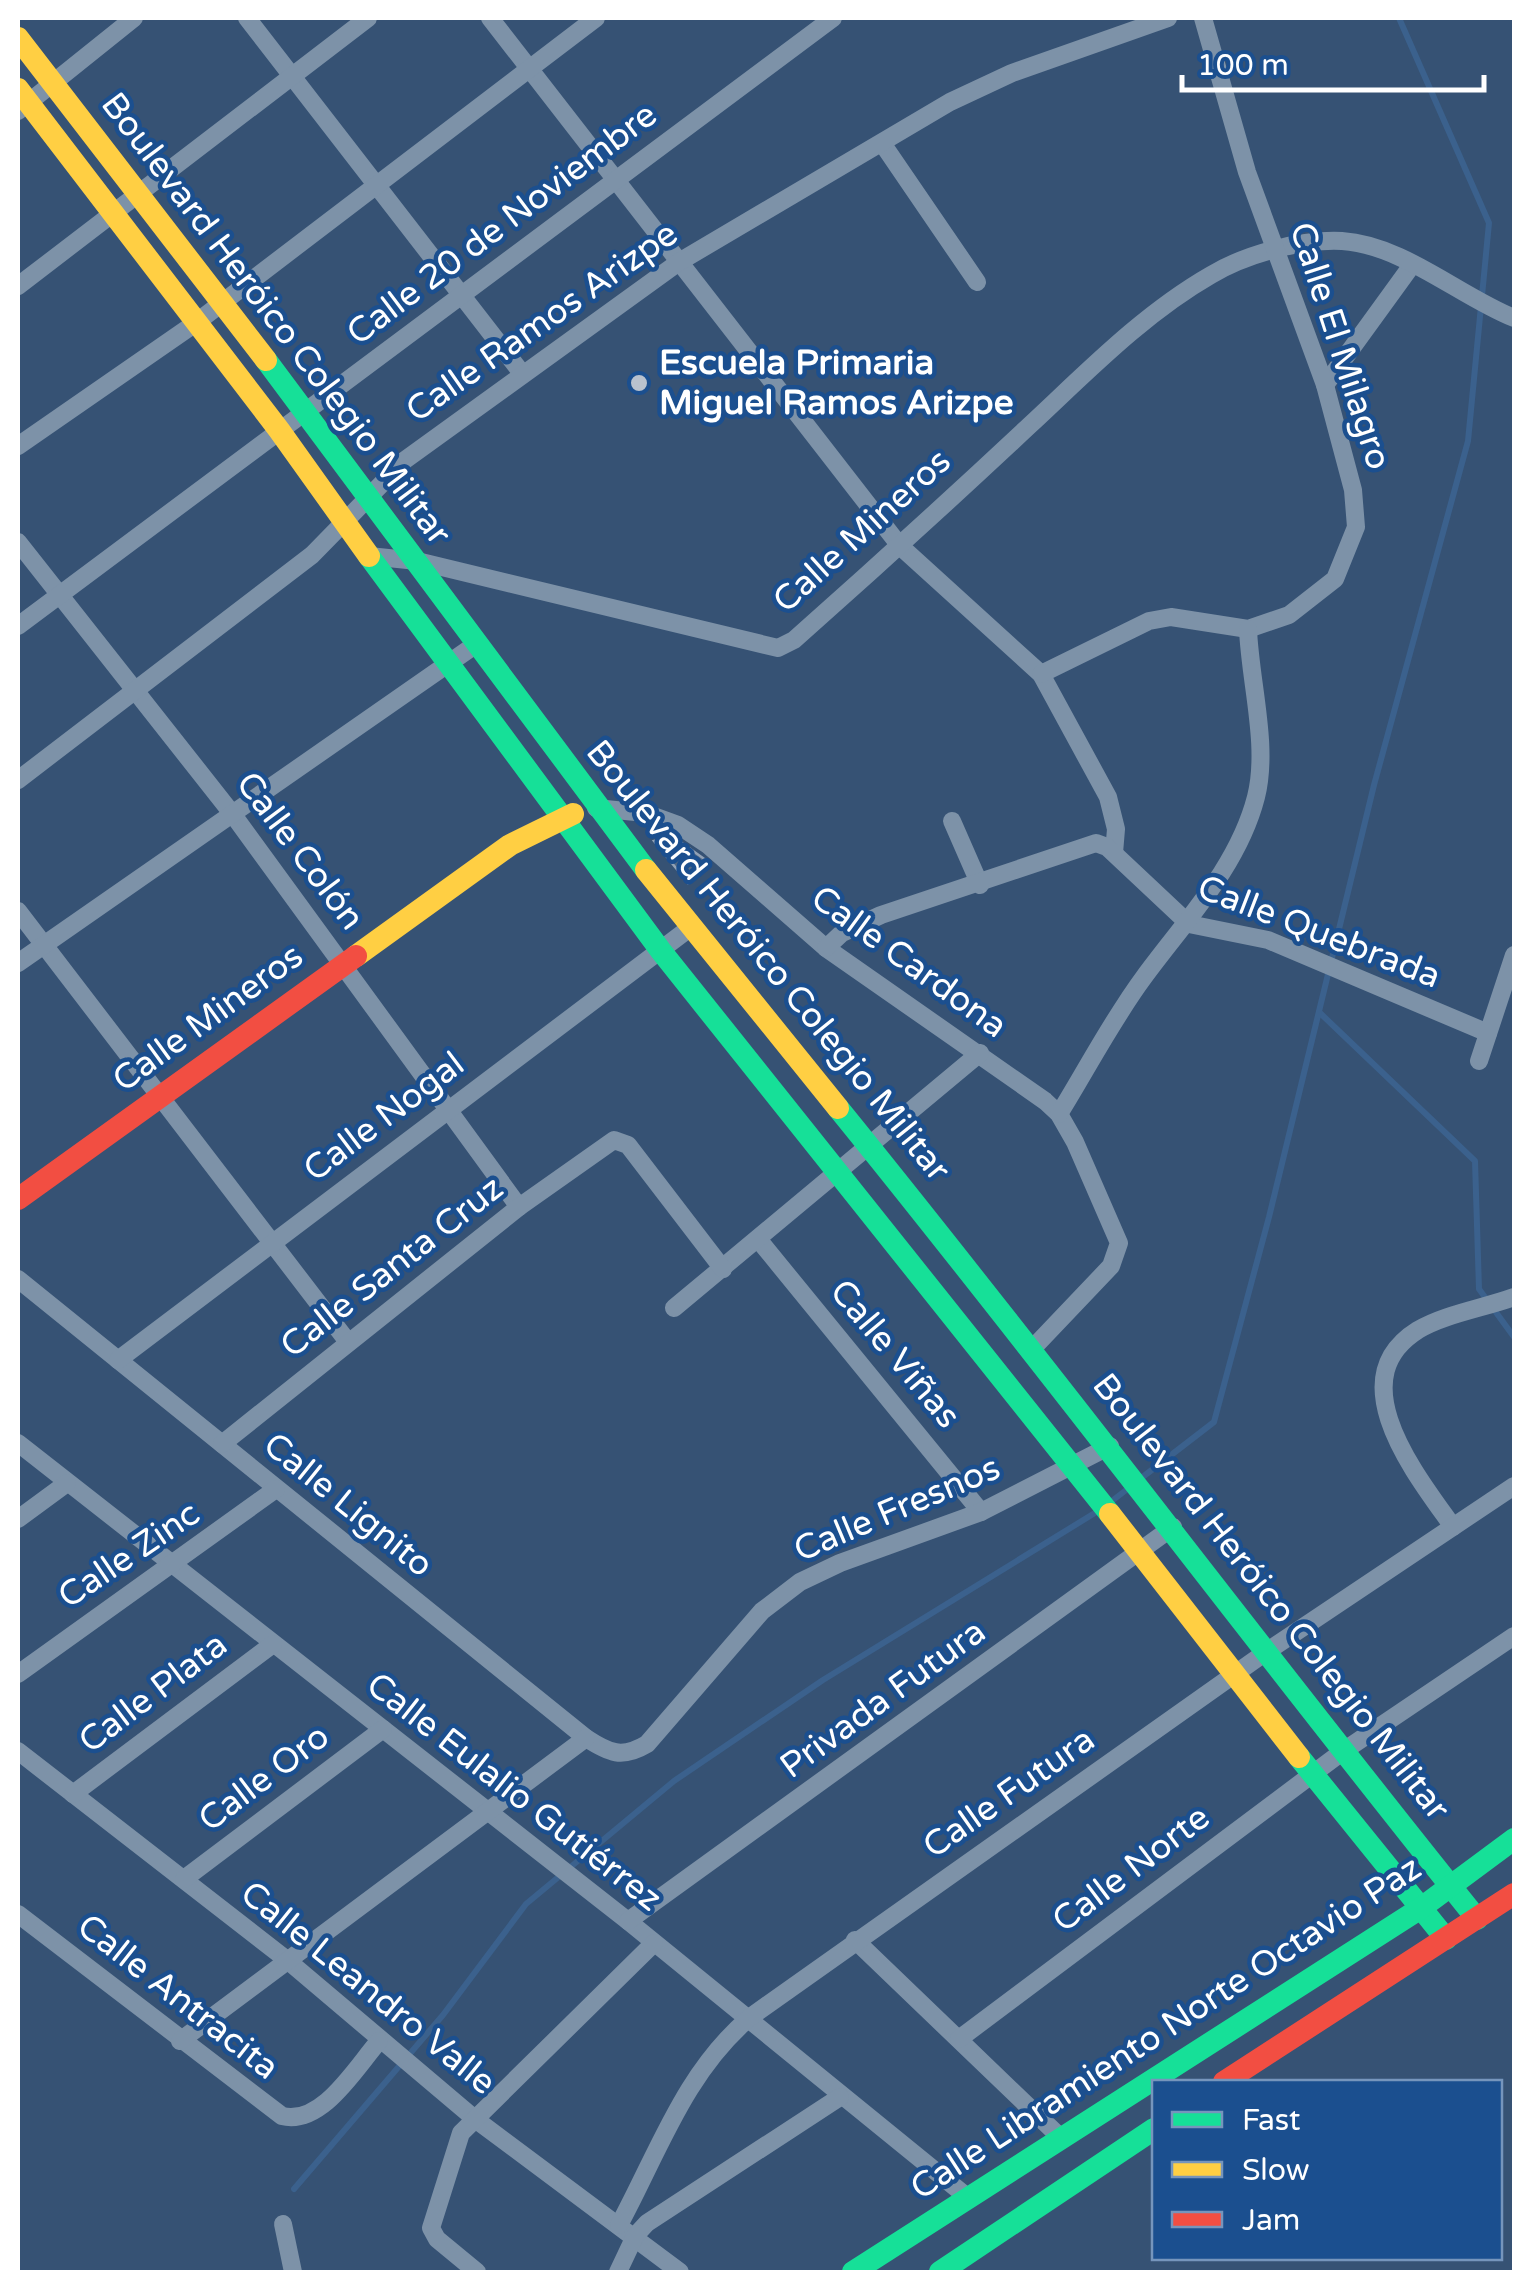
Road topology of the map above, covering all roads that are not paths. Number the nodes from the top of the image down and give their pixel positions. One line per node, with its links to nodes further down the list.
1 (134, 18): 12 (street)
2 (247, 18): 11 (street)
3 (368, 18): 11 (street)
4 (490, 18): 10 (street)
5 (596, 18): 10 (street)
6 (833, 18): 15 (street, Calle 20 de Noviembre)
7 (1168, 18): 14 (street, Calle Ramos Arizpe)
8 (1203, 18): 19 (street, Calle El Milagro)
9 (18, 38): 12 (street, Boulevard Heróico Colegio Militar)
10 (529, 67): 15 (street); 16 (street)
11 (290, 76): 16 (street); 17 (street)
12 (52, 83): 13 (street); 17 (street, Boulevard Heróico Colegio Militar)
13 (21, 101): 18 (street, Boulevard Heróico Colegio Militar)
14 (882, 143): 20 (street, Calle Ramos Arizpe); 22 (street)
15 (614, 181): 20 (street); 24 (street, Calle 20 de Noviembre)
16 (375, 183): 24 (street); 25 (street)
17 (139, 194): 18 (street); 25 (street, Boulevard Heróico Colegio Militar)
18 (112, 214): 23 (street); 27 (street, Boulevard Heróico Colegio Militar)
19 (1276, 250): 21 (street, Calle Mineros); 29 (street, Calle El Milagro); 36 (street, Calle Mineros)
20 (679, 262): 28 (street, Calle Ramos Arizpe); 36 (street)
21 (1412, 265): 26 (street, Calle Mineros); 29 (street)
22 (977, 282)
23 (18, 286)
24 (461, 295): 28 (street); 30 (street, Calle 20 de Noviembre)
25 (222, 303): 27 (street); 30 (street, Boulevard Heróico Colegio Militar)
26 (1514, 318)
27 (197, 322): 31 (street, Boulevard Heróico Colegio Militar); 32 (street)
28 (521, 372): 33 (street, Calle Ramos Arizpe)
29 (1326, 385): 41 (street, Calle El Milagro)
30 (305, 410): 31 (street, Calle 20 de Noviembre); 33 (street, Boulevard Heróico Colegio Militar)
31 (279, 430): 34 (street, Boulevard Heróico Colegio Militar); 39 (street, Calle 20 de Noviembre)
32 (18, 446)
33 (370, 494): 34 (street, Calle Ramos Arizpe); 38 (street, Boulevard Heróico Colegio Militar)
34 (345, 521): 37 (street, Boulevard Heróico Colegio Militar); 45 (street, Calle Ramos Arizpe)
35 (18, 542): 39 (street, Calle Colón)
36 (900, 546): 38 (street, Calle Mineros); 44 (street)
37 (369, 556): 38 (street, Calle Mineros); 43 (street, Boulevard Heróico Colegio Militar)
38 (417, 561): 42 (street, Boulevard Heróico Colegio Militar)
39 (58, 595): 40 (street, Calle 20 de Noviembre); 45 (street, Calle Colón)
40 (18, 626)
41 (1248, 630): 44 (street); 54 (street)
42 (475, 645): 43 (street); 47 (street, Boulevard Heróico Colegio Militar)
43 (446, 665): 48 (street); 49 (street, Boulevard Heróico Colegio Militar)
44 (1041, 674): 51 (street)
45 (135, 694): 46 (street, Calle Ramos Arizpe); 48 (street, Calle Colón)
46 (18, 780)
47 (596, 808): 49 (street, Calle Mineros); 55 (street, Boulevard Heróico Colegio Militar); 57 (street, Calle Cardona)
48 (234, 816): 56 (street); 61 (street, Calle Colón)
49 (561, 818): 58 (street, Boulevard Heróico Colegio Militar); 61 (street, Calle Mineros)
50 (952, 820): 52 (street)
51 (1114, 854): 52 (street); 54 (street, Calle Quebrada)
52 (980, 885): 57 (street)
53 (18, 911): 56 (street)
54 (1188, 924): 62 (street, Calle Quebrada); 67 (street)
55 (691, 928): 58 (street, Calle Nogal); 68 (street, Boulevard Heróico Colegio Militar)
56 (44, 944): 60 (street); 65 (street)
57 (826, 948): 63 (street, Calle Cardona)
58 (662, 951): 66 (street, Calle Nogal); 69 (street, Boulevard Heróico Colegio Militar)
59 (1514, 955): 62 (street)
60 (18, 963)
61 (344, 964): 65 (street, Calle Mineros); 66 (street, Calle Colón)
62 (1488, 1033): 64 (street)
63 (980, 1053): 67 (street, Calle Cardona); 68 (street)
64 (1479, 1062)
65 (159, 1095): 70 (street, Calle Mineros); 73 (street)
66 (447, 1109): 71 (street, Calle Colón); 73 (street, Calle Nogal)
67 (1059, 1114): 79 (street, Calle Cardona)
68 (872, 1147): 69 (street); 79 (street, Boulevard Heróico Colegio Militar)
69 (841, 1171): 72 (street); 84 (street, Boulevard Heróico Colegio Militar)
70 (18, 1199)
71 (519, 1207): 74 (street, Calle Santa Cruz); 78 (street, Calle Santa Cruz)
72 (758, 1240): 74 (street); 88 (street, Calle Viñas)
73 (271, 1244): 78 (street); 80 (street, Calle Nogal)
74 (722, 1269): 77 (street)
75 (18, 1279): 80 (street, Calle Lignito)
76 (1514, 1297): 90 (street)
77 (674, 1308)
78 (348, 1342): 82 (street, Calle Santa Cruz)
79 (1033, 1348): 83 (street, Boulevard Heróico Colegio Militar)
80 (118, 1360): 82 (street, Calle Lignito)
81 (18, 1443): 85 (street, Calle Eulalio Gutiérrez)
82 (222, 1444): 87 (street, Calle Lignito)
83 (1110, 1446): 84 (street, Calle Fresnos); 91 (street, Boulevard Heróico Colegio Militar)
84 (1074, 1465): 88 (street, Calle Fresnos); 92 (street, Boulevard Heróico Colegio Militar)
85 (66, 1483): 89 (street); 93 (street, Calle Eulalio Gutiérrez)
86 (1514, 1486): 90 (street, Calle Futura)
87 (276, 1489): 93 (street, Calle Zinc); 100 (street, Calle Lignito)
88 (981, 1512): 101 (street, Calle Fresnos)
89 (18, 1519)
90 (1452, 1527): 96 (street, Calle Futura)
91 (1173, 1528): 92 (street, Privada Futura); 96 (street, Boulevard Heróico Colegio Militar)
92 (1140, 1552): 98 (street, Boulevard Heróico Colegio Militar); 114 (street, Privada Futura)
93 (172, 1565): 95 (street, Calle Eulalio Gutiérrez); 97 (street, Calle Zinc)
94 (1514, 1636): 103 (street, Calle Norte)
95 (272, 1644): 99 (street, Calle Eulalio Gutiérrez); 105 (street, Calle Plata)
96 (1266, 1652): 98 (street, Calle Futura); 103 (street, Boulevard Heróico Colegio Militar)
97 (18, 1674)
98 (1233, 1676): 104 (street, Boulevard Heróico Colegio Militar); 115 (street, Calle Futura)
99 (383, 1729): 106 (street, Calle Eulalio Gutiérrez); 108 (street, Calle Oro)
100 (586, 1738): 101 (street, Calle Lignito); 106 (street)
101 (647, 1744)
102 (18, 1751): 105 (street, Calle Leandro Valle)
103 (1342, 1752): 104 (street, Calle Norte); 109 (street, Boulevard Heróico Colegio Militar)
104 (1312, 1774): 111 (street, Boulevard Heróico Colegio Militar); 120 (street, Calle Norte)
105 (72, 1794): 108 (street, Calle Leandro Valle)
106 (489, 1812): 114 (street, Calle Eulalio Gutiérrez); 118 (street)
107 (1514, 1838): 109 (street, Calle Libramiento Norte Octavio Paz)
108 (184, 1880): 118 (street, Calle Leandro Valle)
109 (1452, 1887): 111 (street, Calle Libramiento Norte Octavio Paz); 113 (street, Boulevard Heróico Colegio Militar)
110 (1514, 1894): 113 (street)
111 (1422, 1908): 116 (street, Boulevard Heróico Colegio Militar); 127 (street, Calle Libramiento Norte Octavio Paz)
112 (18, 1914): 121 (street, Calle Antracita)
113 (1477, 1919): 116 (street)
114 (628, 1921): 117 (street, Calle Eulalio Gutiérrez)
115 (855, 1940): 119 (street, Calle Futura); 120 (street)
116 (1446, 1940): 123 (street)
117 (654, 1943): 119 (street, Calle Eulalio Gutiérrez); 125 (street)
118 (287, 1960): 121 (street); 122 (street, Calle Leandro Valle)
119 (749, 2018): 124 (street, Calle Eulalio Gutiérrez); 130 (street, Calle Futura)
120 (959, 2039): 127 (street)
121 (180, 2041): 122 (street, Calle Antracita)
122 (379, 2041): 125 (street, Calle Leandro Valle)
123 (1227, 2080)
124 (840, 2097): 128 (street, Calle Eulalio Gutiérrez); 130 (street)
125 (475, 2118): 130 (street, Calle Leandro Valle); 132 (street)
126 (1152, 2130): 136 (street)
127 (1059, 2136): 128 (street, Calle Libramiento Norte Octavio Paz)
128 (966, 2196): 135 (street, Calle Libramiento Norte Octavio Paz)
129 (283, 2224): 131 (street)
130 (627, 2230): 133 (street, Calle Futura); 134 (street, Calle Leandro Valle)
131 (292, 2272)
132 (476, 2272)
133 (618, 2272)
134 (680, 2272)
135 (853, 2272)
136 (940, 2272)

